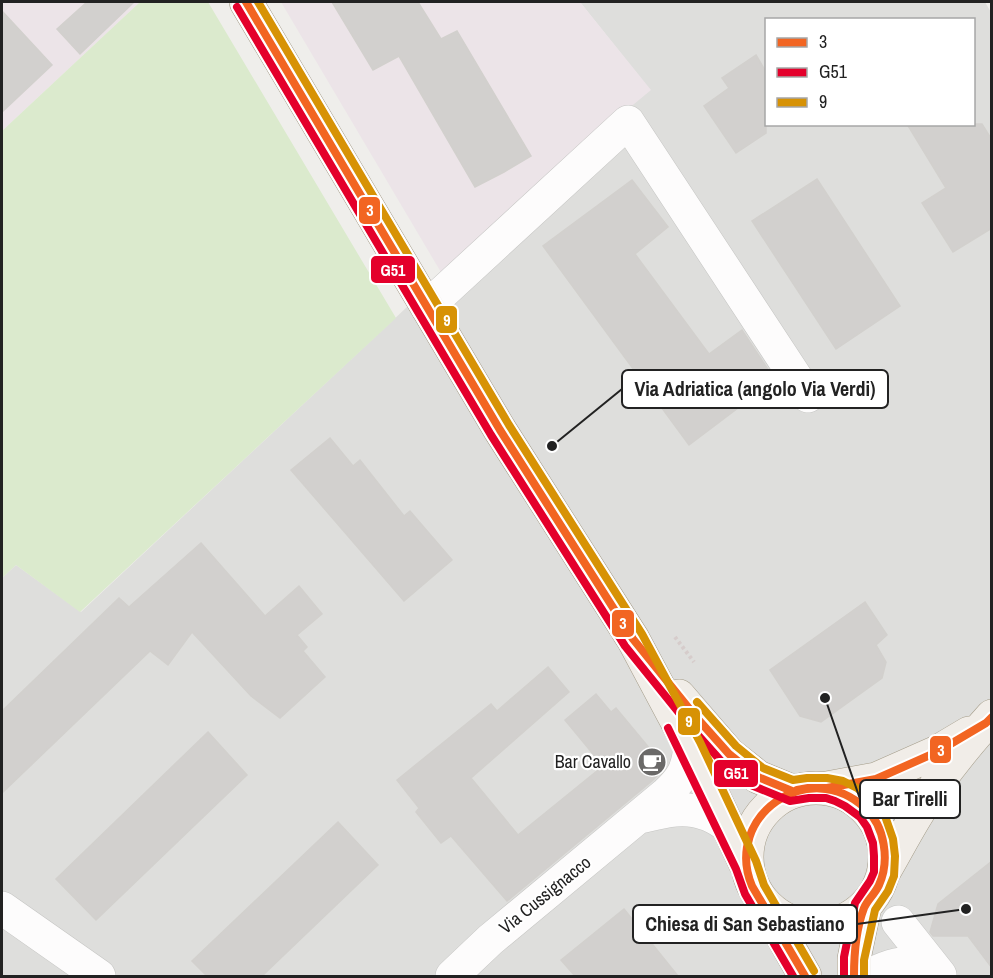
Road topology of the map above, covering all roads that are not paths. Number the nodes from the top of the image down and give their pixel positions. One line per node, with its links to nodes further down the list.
1 (246, 2): 2 (main road)
2 (427, 308): 3 (street); 4 (main road)
3 (808, 396)
4 (633, 639): 6 (main road); 8 (main road)
5 (989, 719): 7 (main road); 12 (main road)
6 (690, 746): 9 (street, Via Cussignacco); 10 (main road)
7 (827, 788): 8 (main road); 12 (main road)
8 (792, 791): 11 (main road)
9 (640, 817): 10 (street, Via Cussignacco); 18 (street, Via Cussignacco)
10 (727, 825): 11 (main road)
11 (746, 865): 13 (main road)
12 (884, 874): 14 (main road)
13 (763, 903): 14 (main road); 19 (main road)
14 (865, 906): 20 (main road)
15 (2, 908): 17 (street)
16 (898, 922): 22 (street)
17 (99, 976)
18 (452, 976)
19 (805, 976)
20 (854, 976)
21 (867, 976): 22 (street)
22 (940, 976)

